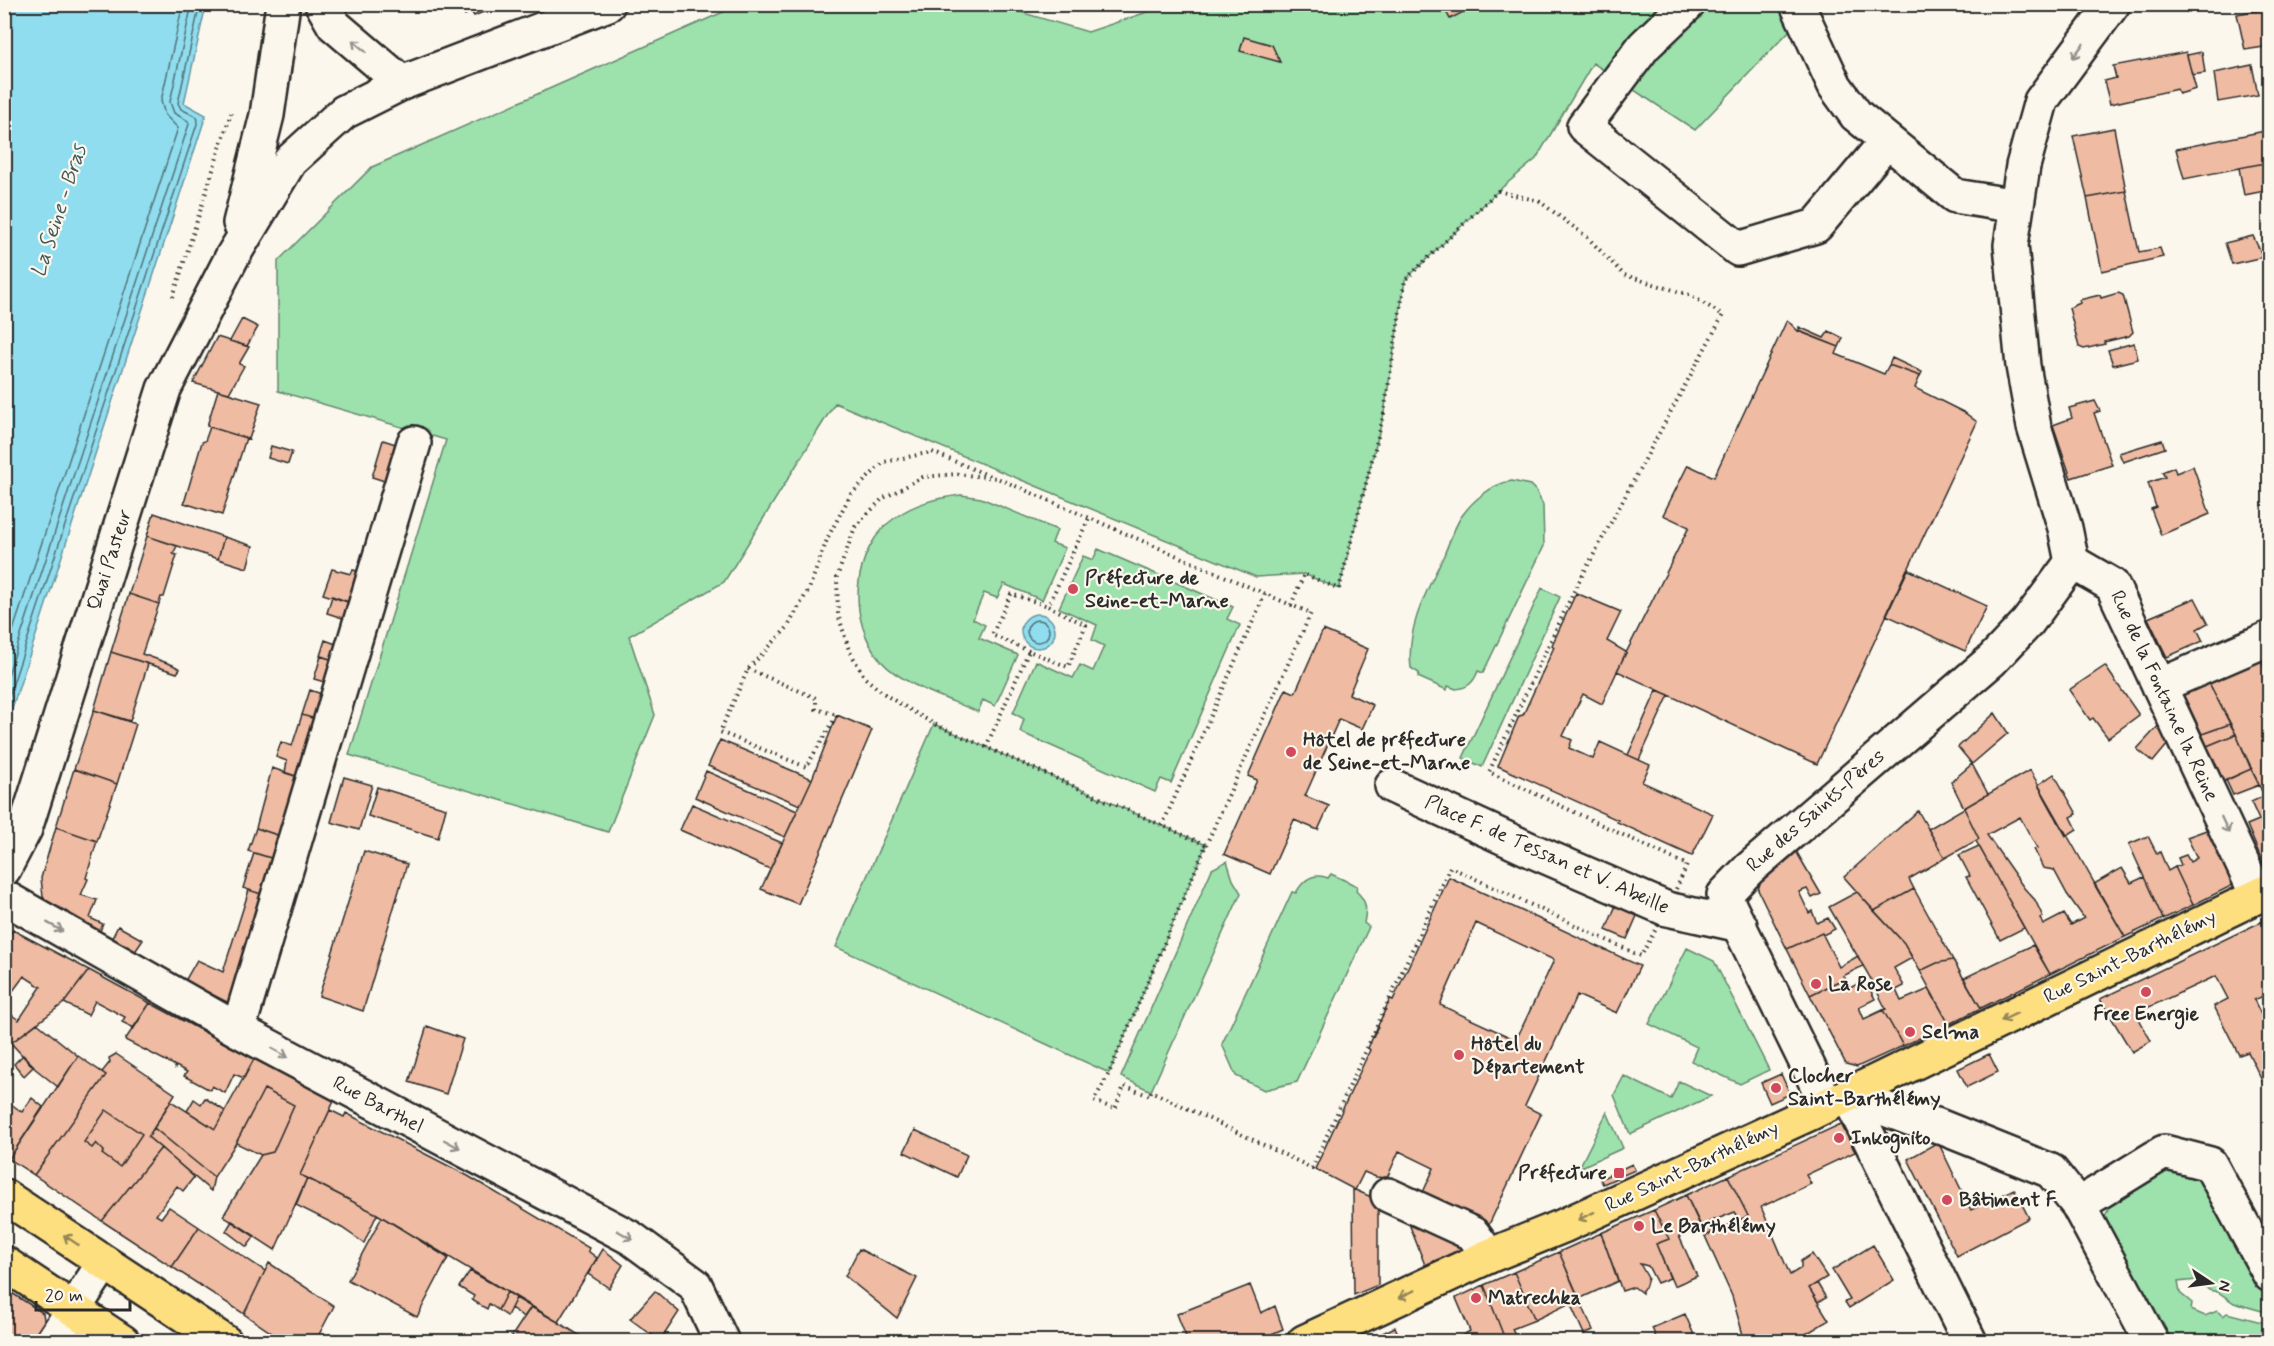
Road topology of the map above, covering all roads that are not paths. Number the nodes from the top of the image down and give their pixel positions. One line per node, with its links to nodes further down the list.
1 (284, 4): 10 (street)
2 (322, 4): 7 (street, one-way to 2)
3 (608, 4): 7 (street)
4 (1688, 4): 8 (street)
5 (1797, 4): 8 (street)
6 (2113, 4): 9 (street, one-way to 9)
7 (402, 83): 10 (street)
8 (1887, 141): 9 (street)
9 (2017, 206): 12 (street)
10 (232, 257): 16 (street, Quai Pasteur)
11 (414, 443): 20 (street)
12 (2072, 562): 14 (street, Rue de la Fontaine la Reine); 19 (street, Rue des Saints-Pères)
13 (2270, 638): 14 (street)
14 (2159, 686): 17 (street, Rue de la Fontaine la Reine, one-way to 17)
15 (1392, 786): 19 (street, Place F. de Tessan et V. Abeille)
16 (4, 869)
17 (2264, 892): 21 (main road, Rue Saint-Barthélémy, one-way to 21)
18 (4, 897): 20 (street, Rue Barthel, one-way to 20)
19 (1740, 925): 21 (street, Rue des Saints-Pères)
20 (238, 1030): 33 (street, Rue Barthel, one-way to 33)
21 (1837, 1100): 24 (street); 25 (main road, Rue Saint-Barthélémy, one-way to 25); 35 (street, Rue des Saints-Pères)
22 (1388, 1195): 25 (street)
23 (4, 1196): 27 (main road, one-way to 23)
24 (2078, 1205): 28 (street); 36 (street)
25 (1489, 1256): 34 (main road, Rue Saint-Barthélémy, one-way to 34)
26 (4, 1263): 29 (main road)
27 (104, 1263): 29 (street); 32 (main road)
28 (2270, 1275)
29 (74, 1309): 30 (street); 31 (main road)
30 (52, 1341)
31 (123, 1341)
32 (225, 1341)
33 (722, 1341)
34 (1304, 1341)
35 (1970, 1341)
36 (2152, 1341)

